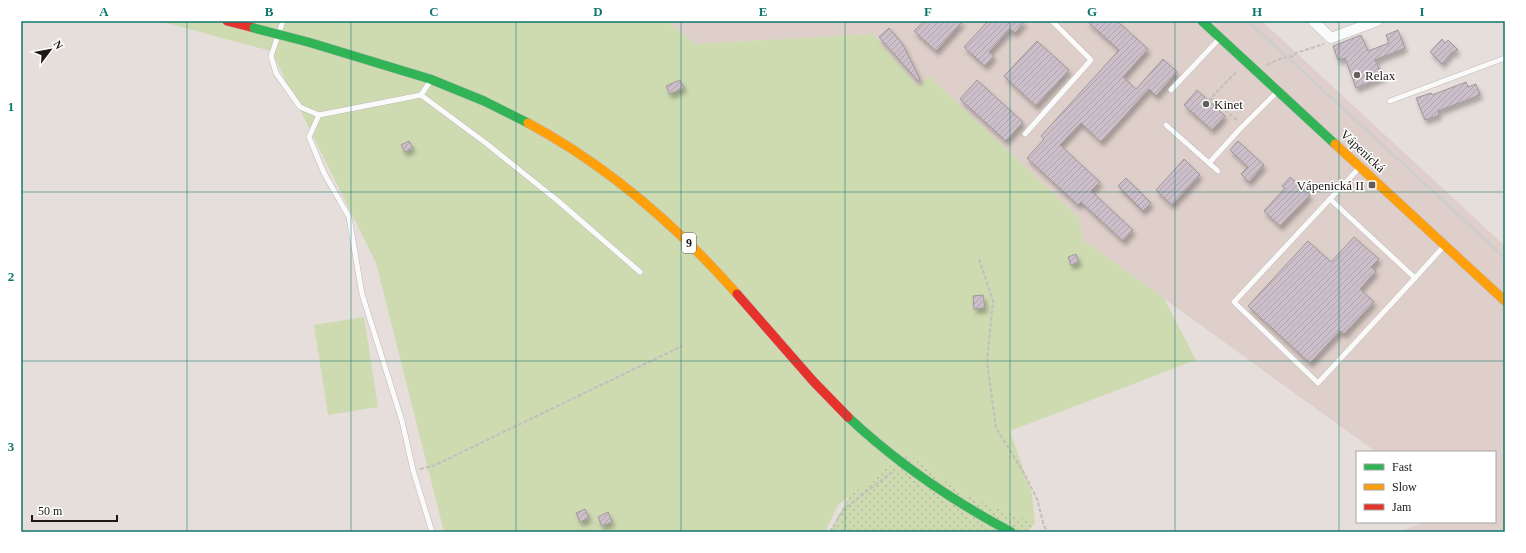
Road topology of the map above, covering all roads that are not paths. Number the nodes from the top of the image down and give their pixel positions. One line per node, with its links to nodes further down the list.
1 (227, 21): 9 (main road, 9, bridge)
2 (283, 21): 14 (lane)
3 (1052, 21): 16 (lane)
4 (1202, 21): 7 (main road, Vápenická)
5 (1313, 21): 6 (street)
6 (1377, 21)
7 (1221, 38): 10 (lane); 11 (main road, Vápenická)
8 (1505, 58): 13 (lane)
9 (431, 80): 12 (lane); 26 (main road, 9)
10 (1171, 90)
11 (1278, 91): 17 (lane); 18 (main road, Vápenická)
12 (420, 95): 14 (lane); 22 (lane)
13 (1390, 101)
14 (319, 115): 25 (lane)
15 (1166, 125): 17 (lane)
16 (1025, 134)
17 (1208, 163): 19 (lane)
18 (1360, 167): 20 (lane); 21 (main road, Vápenická)
19 (1218, 171)
20 (1330, 200): 23 (lane); 23 (lane)
21 (1445, 245): 23 (lane); 24 (main road, Vápenická)
22 (640, 272)
23 (1415, 278)
24 (1505, 301)
25 (432, 532)
26 (1011, 532)

